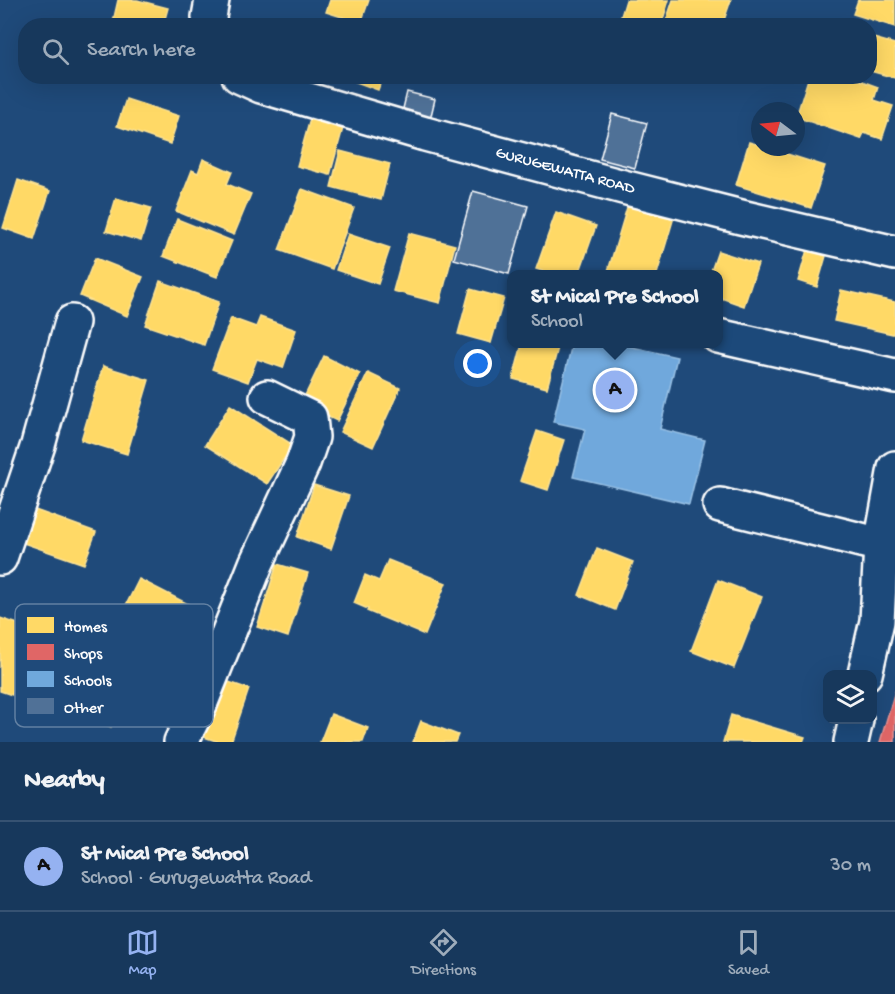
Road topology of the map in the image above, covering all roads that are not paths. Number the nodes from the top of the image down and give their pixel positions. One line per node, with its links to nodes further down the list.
1 (212, 0): 2 (street)
2 (209, 18)
3 (257, 84): 4 (street, GURUGEWATTA ROAD)
4 (895, 253)
5 (72, 322): 12 (street)
6 (723, 337): 7 (street)
7 (895, 376)
8 (267, 397): 14 (street)
9 (895, 468): 11 (street)
10 (720, 505): 11 (street)
11 (888, 547): 13 (street)
12 (0, 558)
13 (867, 670)
14 (213, 672)
15 (855, 724): 18 (street)
16 (188, 727): 17 (street)
17 (181, 742)
18 (851, 742)

